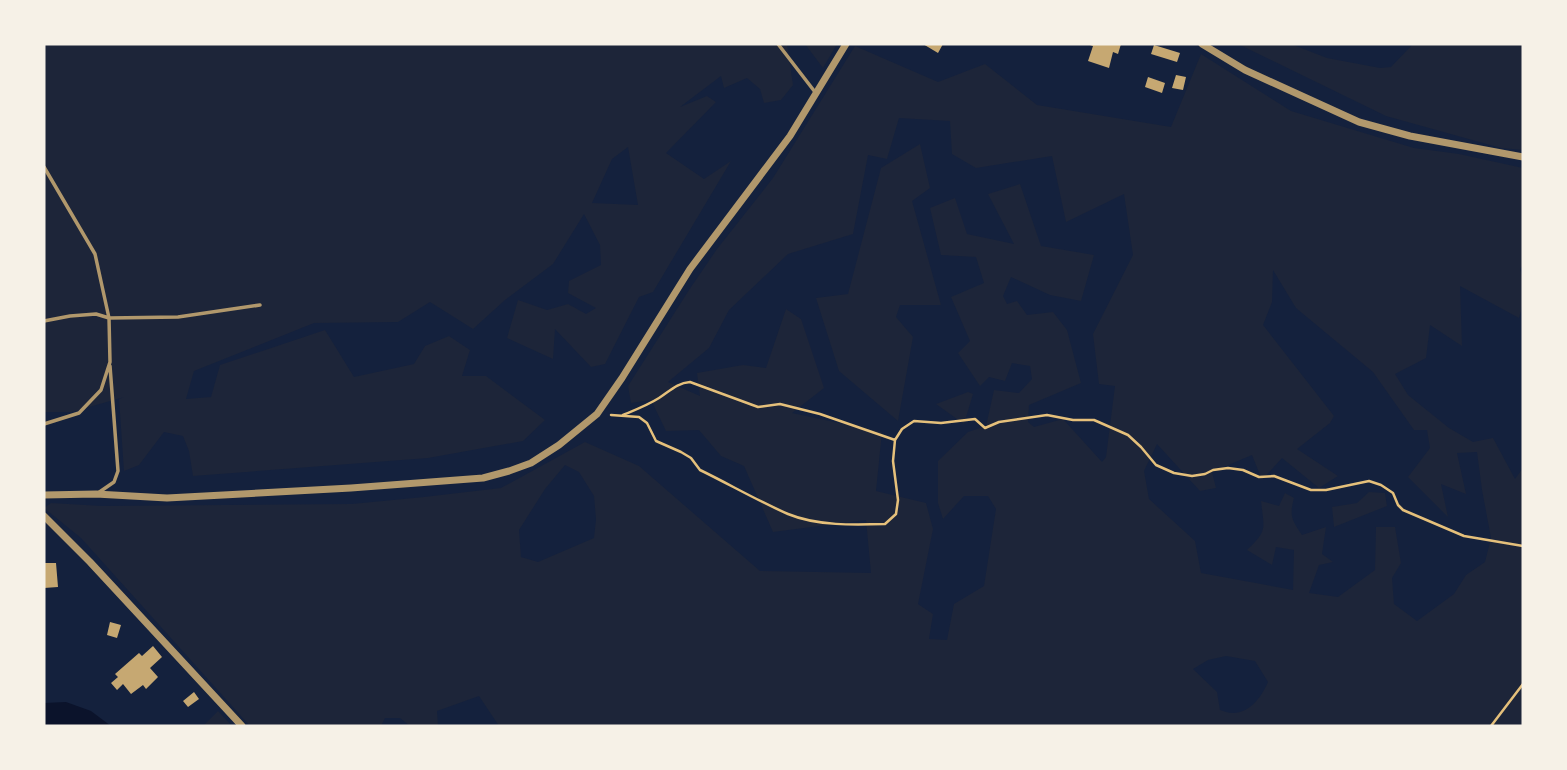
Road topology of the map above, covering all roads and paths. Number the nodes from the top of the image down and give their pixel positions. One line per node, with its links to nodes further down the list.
1 (778, 44): 4 (lane)
2 (846, 44): 4 (street)
3 (1202, 44): 5 (street)
4 (816, 93): 11 (street)
5 (1523, 157)
6 (44, 167): 8 (lane)
7 (260, 305): 8 (lane)
8 (109, 318): 9 (lane); 10 (lane)
9 (44, 321)
10 (110, 362): 13 (lane); 15 (lane)
11 (597, 414): 12 (path); 15 (street)
12 (621, 415): 14 (path); 14 (path)
13 (44, 424)
14 (895, 440): 18 (path)
15 (96, 494): 16 (street)
16 (44, 495)
17 (44, 516): 20 (street)
18 (1523, 546)
19 (1523, 684): 21 (path)
20 (242, 726)
21 (1491, 726)

